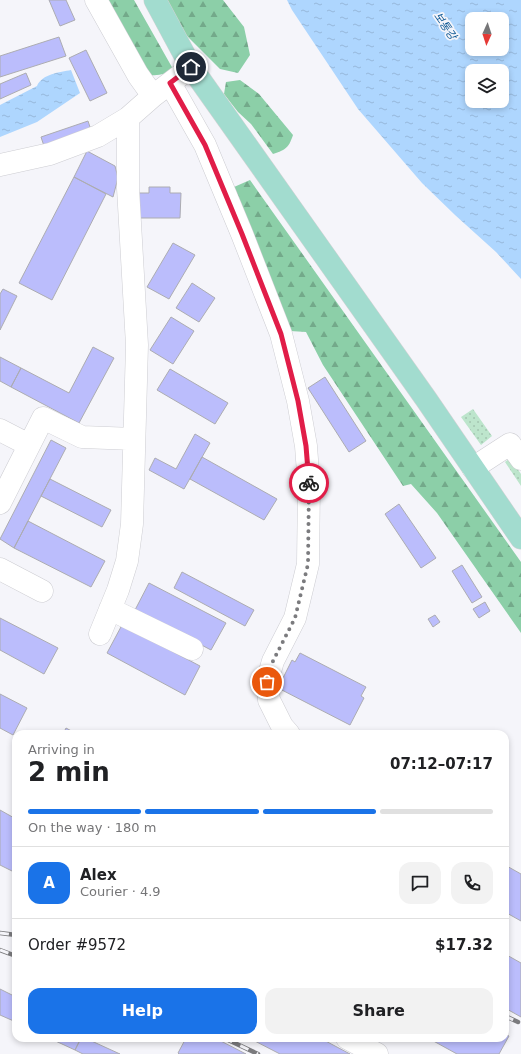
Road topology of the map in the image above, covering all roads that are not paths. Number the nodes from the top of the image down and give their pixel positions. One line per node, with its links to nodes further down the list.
1 (96, 0): 5 (street)
2 (156, 0): 3 (main road)
3 (191, 67): 4 (street); 12 (main road)
4 (170, 83): 5 (street); 20 (street)
5 (152, 96): 6 (street)
6 (128, 118): 7 (street); 9 (street)
7 (0, 164)
8 (0, 430): 10 (street)
9 (134, 439): 10 (street); 17 (street)
10 (29, 444): 13 (street)
11 (521, 460): 12 (street)
12 (474, 468): 14 (main road)
13 (0, 503)
14 (521, 538)
15 (0, 568): 16 (street)
16 (42, 591)
17 (110, 609): 18 (street); 19 (street)
18 (100, 634)
19 (192, 650)
20 (286, 730)
21 (354, 1042): 22 (street)
22 (377, 1054)

